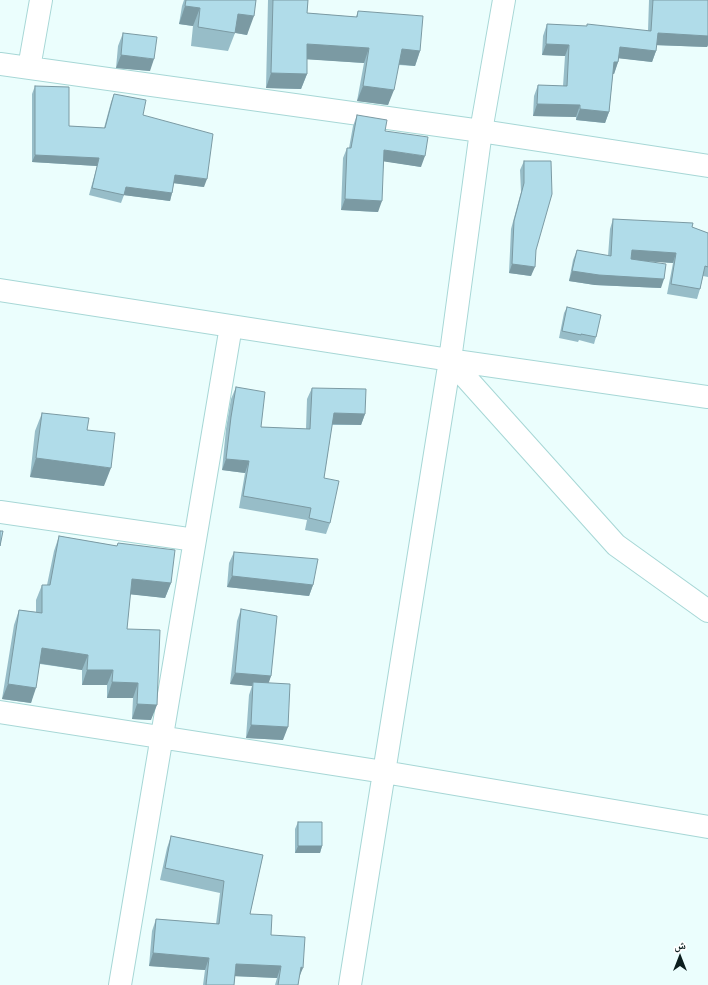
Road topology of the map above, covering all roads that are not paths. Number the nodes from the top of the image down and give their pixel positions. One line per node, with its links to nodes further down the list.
1 (41, 0): 4 (street)
2 (504, 0): 5 (street)
3 (0, 64): 4 (street)
4 (29, 68): 5 (street)
5 (481, 131): 6 (street); 9 (street)
6 (708, 166)
7 (0, 290): 8 (street)
8 (231, 326): 9 (street); 12 (street)
9 (450, 360): 10 (street); 13 (street); 16 (street)
10 (708, 397)
11 (0, 512): 12 (street)
12 (195, 540): 15 (street)
13 (708, 612)
14 (0, 712): 15 (street)
15 (161, 737): 16 (street); 18 (street)
16 (384, 772): 17 (street); 19 (street)
17 (708, 827)
18 (120, 985)
19 (350, 985)

